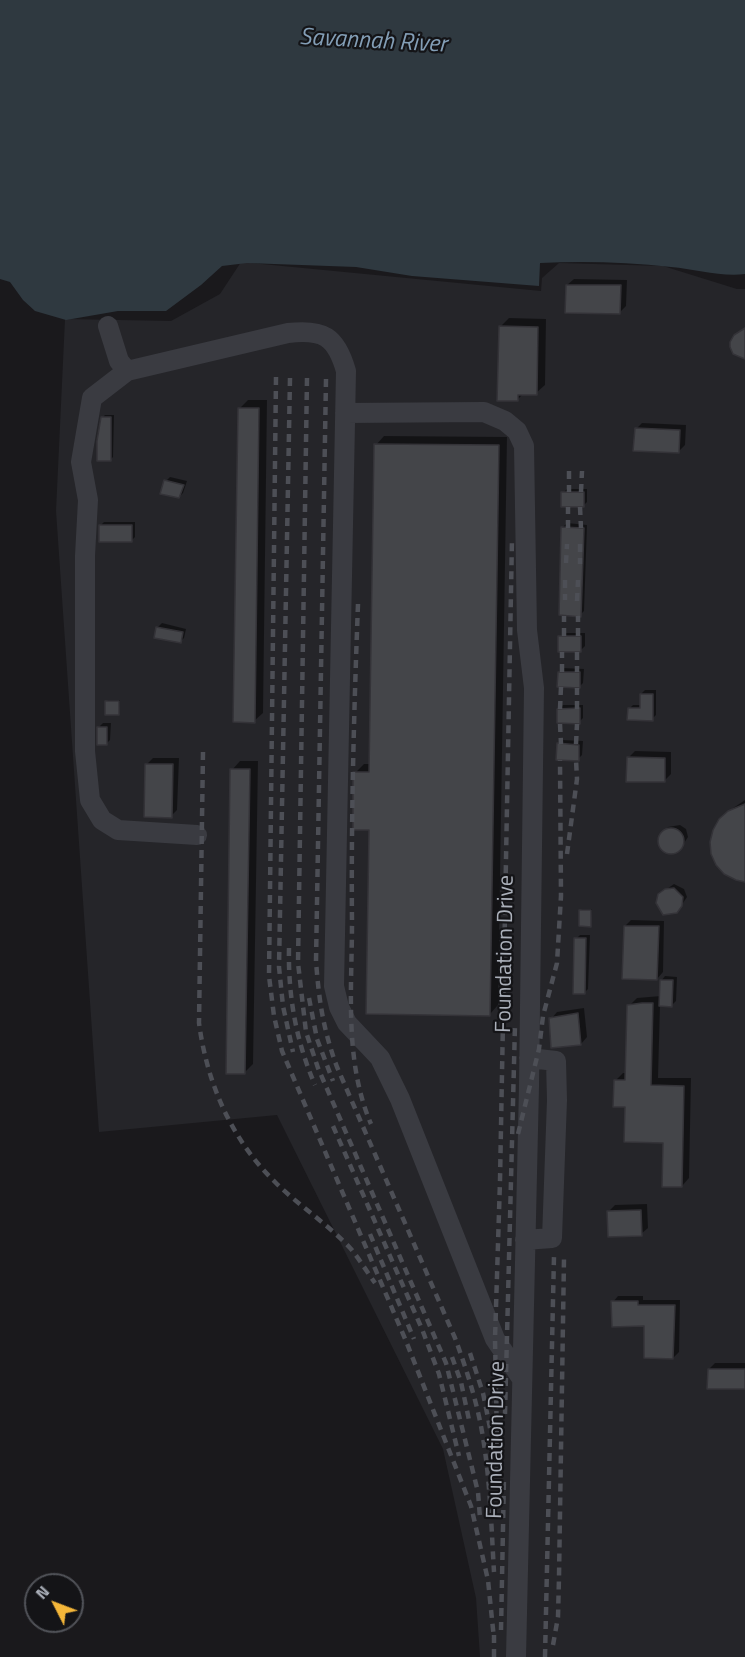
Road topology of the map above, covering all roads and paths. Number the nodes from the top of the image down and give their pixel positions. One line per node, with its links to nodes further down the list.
1 (108, 326): 2 (street)
2 (127, 371): 3 (street); 4 (street)
3 (345, 413): 5 (street, Foundation Drive); 7 (street)
4 (196, 835)
5 (529, 1058): 6 (street, Foundation Drive); 6 (street)
6 (525, 1240): 7 (street, Foundation Drive)
7 (522, 1378): 8 (street, Foundation Drive)
8 (516, 1657)

